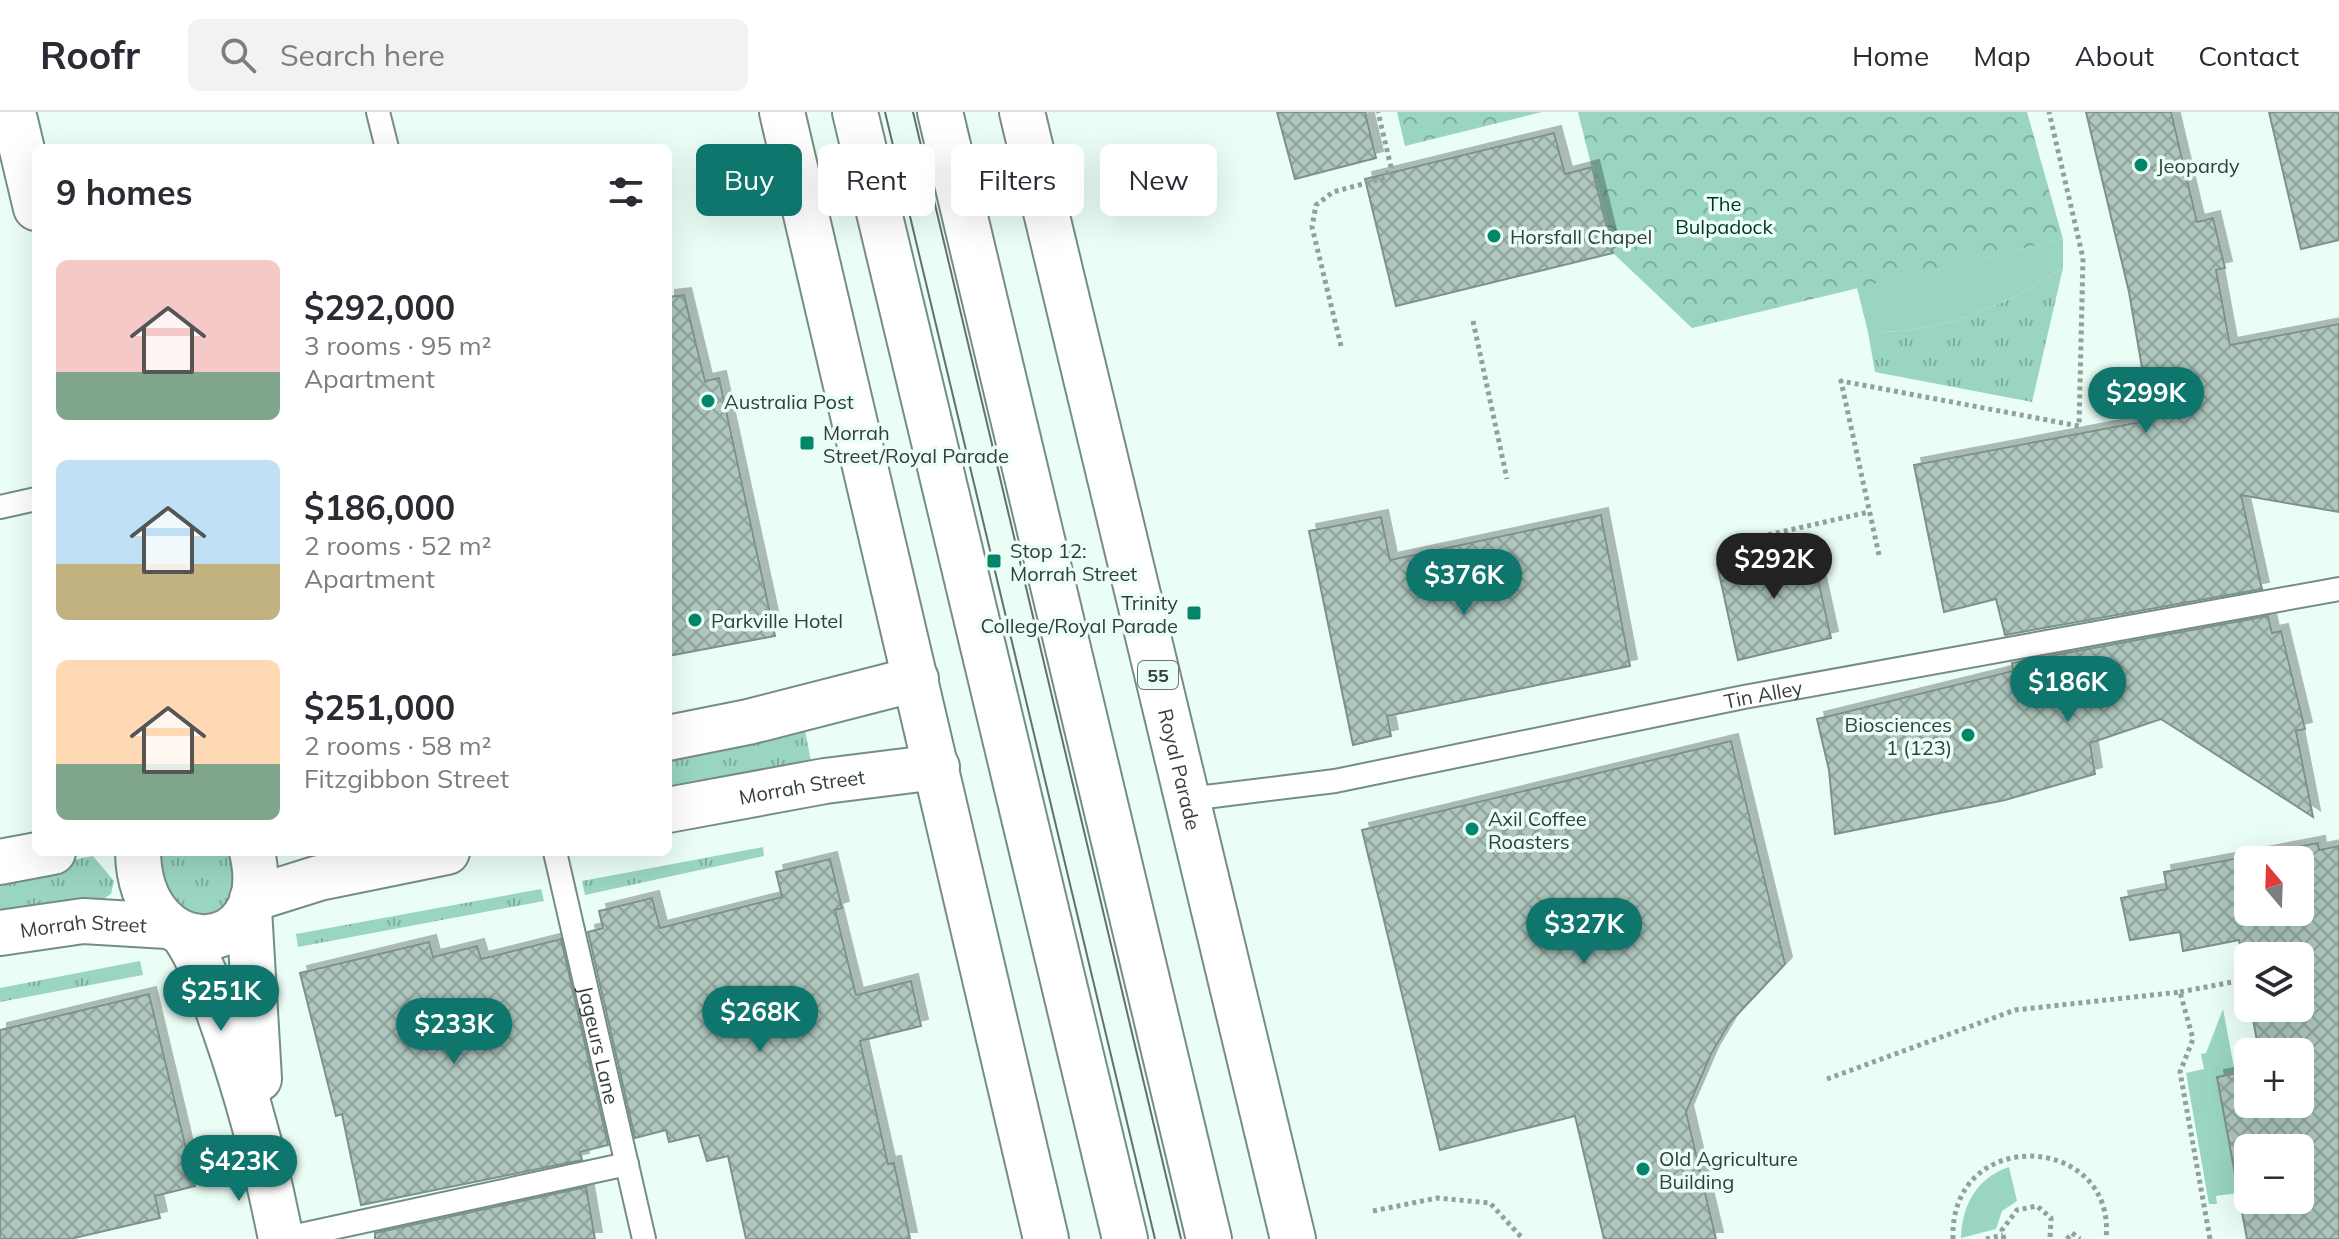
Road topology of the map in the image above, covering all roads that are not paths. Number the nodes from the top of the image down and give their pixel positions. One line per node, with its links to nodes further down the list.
1 (13, 112): 8 (main road)
2 (378, 112): 7 (lane)
3 (782, 112): 12 (main road)
4 (855, 112): 31 (main road)
5 (940, 112): 32 (main road)
6 (1022, 112): 15 (main road, Royal Parade / 55)
7 (386, 144)
8 (32, 191)
9 (32, 500): 10 (lane)
10 (0, 507)
11 (2339, 589): 15 (lane, Tin Alley)
12 (916, 679): 13 (main road); 14 (main road)
13 (672, 737)
14 (937, 767): 16 (main road, Morrah Street); 30 (main road)
15 (1189, 799): 33 (main road, Royal Parade / 55)
16 (672, 809)
17 (32, 856): 22 (main road)
18 (139, 856): 24 (main road)
19 (252, 856): 23 (main road)
20 (427, 856): 23 (main road)
21 (556, 856): 27 (lane, Jageurs Lane)
22 (0, 862)
23 (250, 904): 24 (main road, Morrah Street); 26 (main road)
24 (175, 930): 25 (main road, Morrah Street); 26 (main road)
25 (0, 933)
26 (264, 1154): 28 (main road)
27 (627, 1164): 28 (lane); 29 (lane, Jageurs Lane)
28 (282, 1239)
29 (644, 1239)
30 (1046, 1239)
31 (1125, 1239)
32 (1209, 1239)
33 (1293, 1239)

